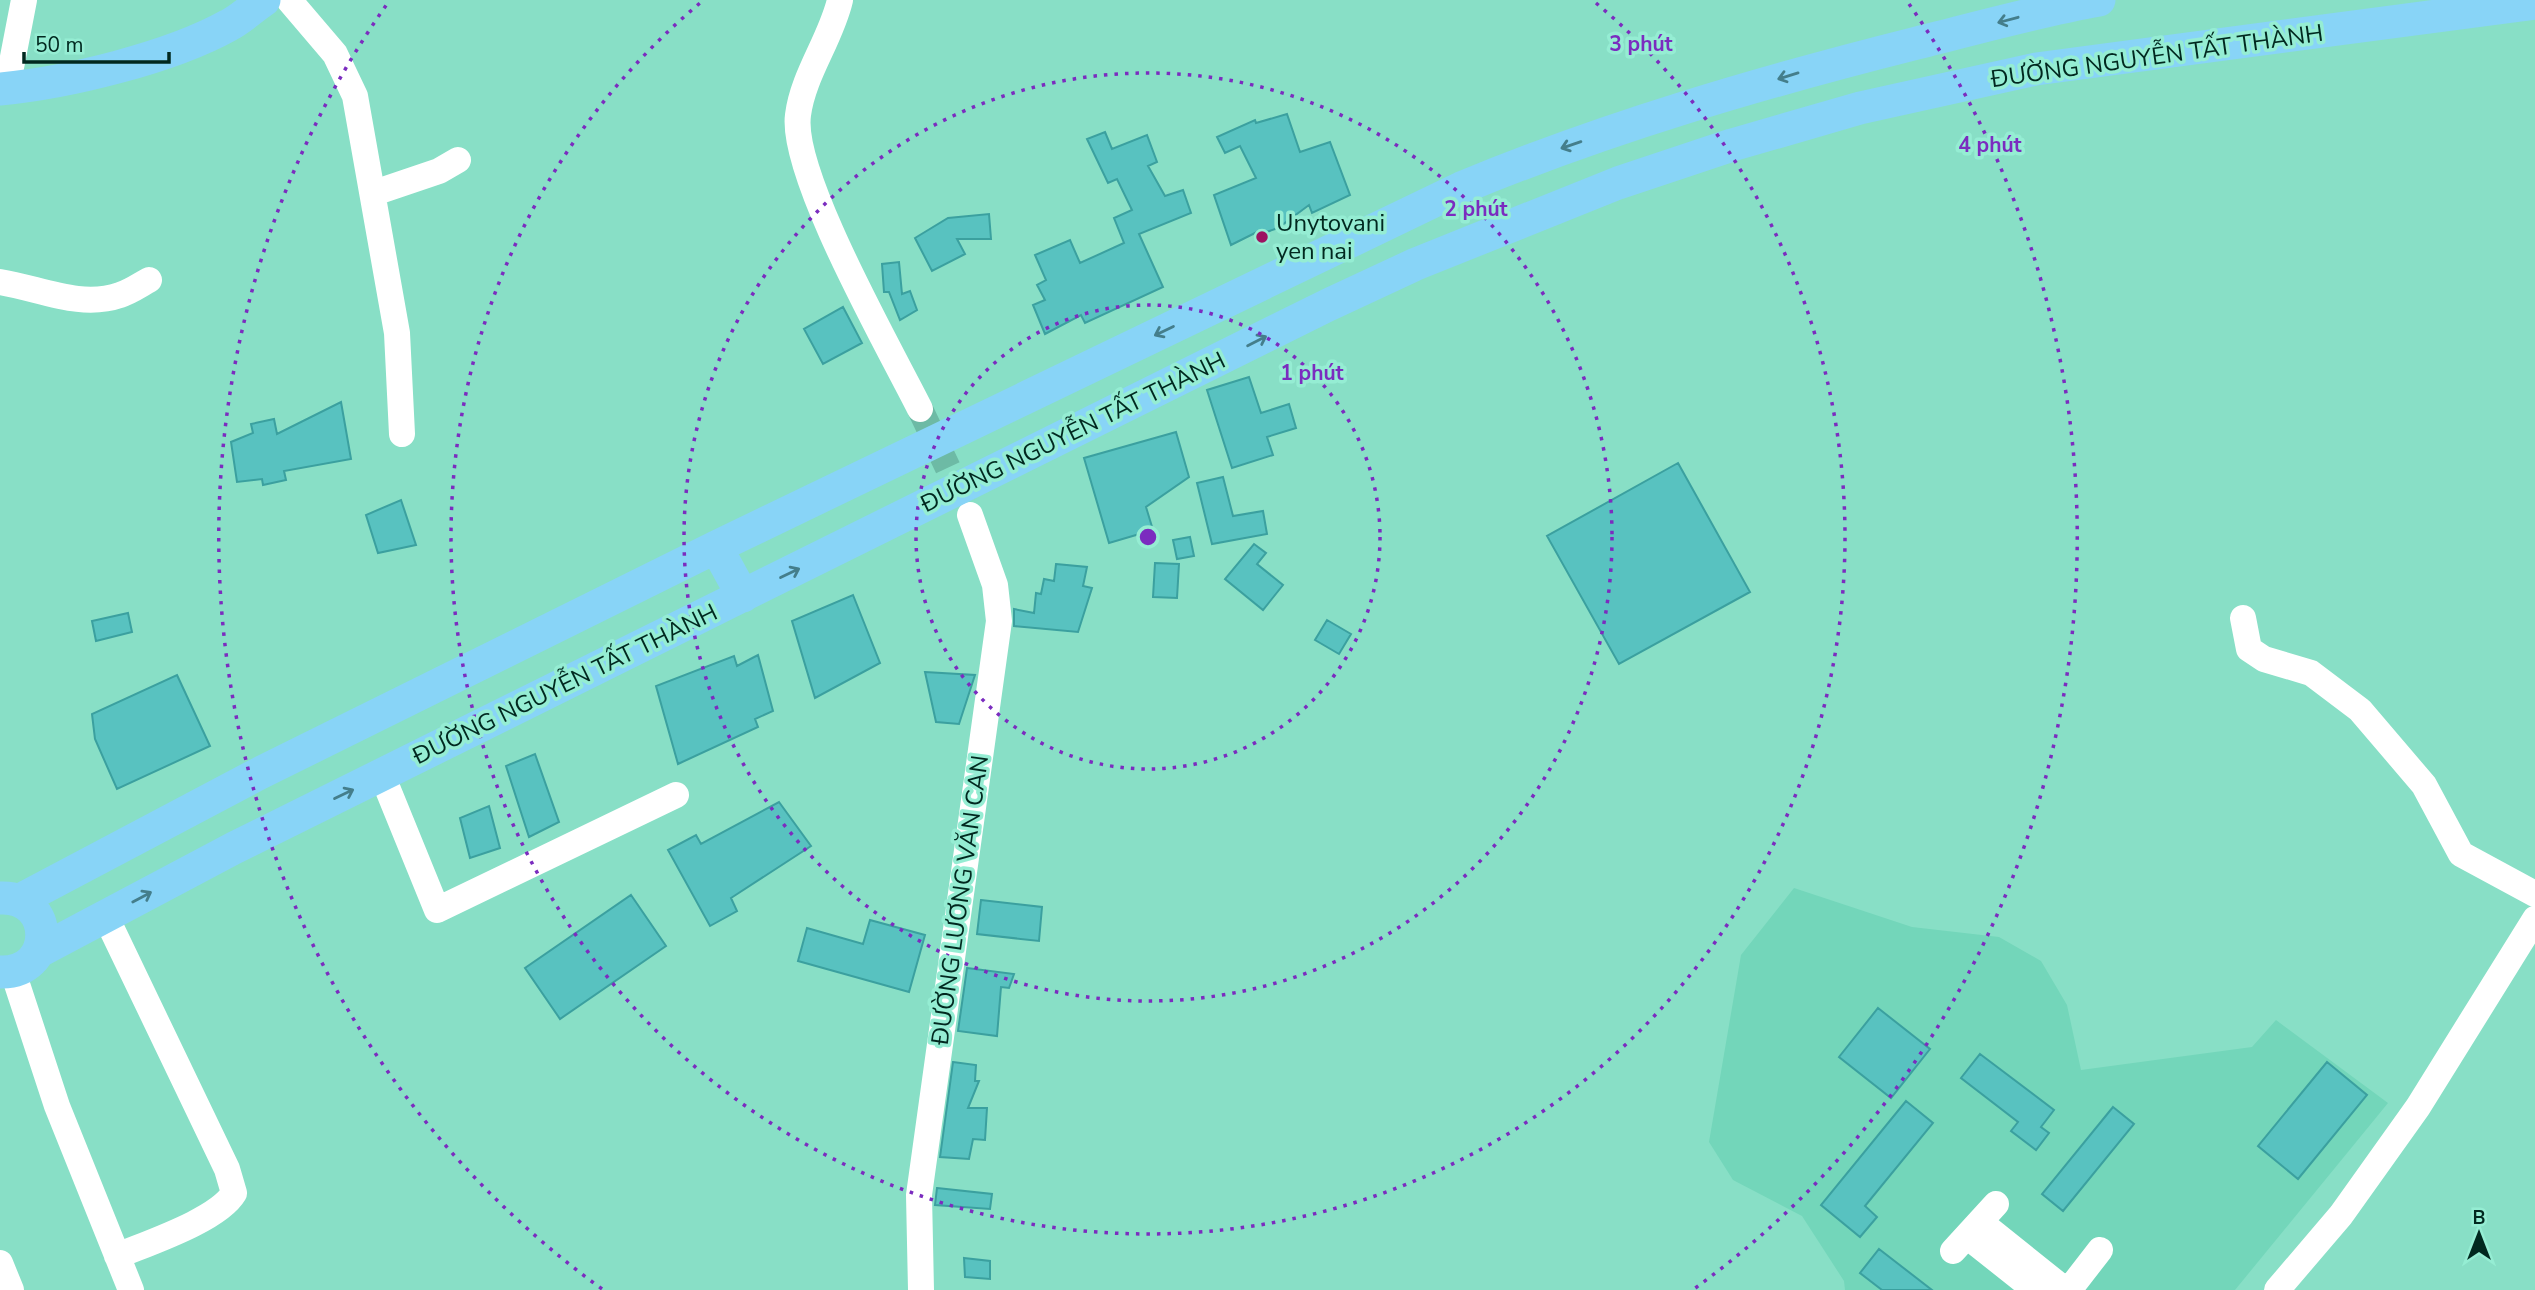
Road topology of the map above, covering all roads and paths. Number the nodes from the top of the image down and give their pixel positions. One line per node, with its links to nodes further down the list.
1 (24, 0): 7 (street)
2 (264, 0): 7 (main road)
3 (289, 0): 9 (street)
4 (841, 0): 14 (street)
5 (2099, 0): 10 (main road, one-way to 10)
6 (2535, 4): 13 (main road, ĐƯỜNG NGUYỄN TẤT THÀNH)
7 (4, 89)
8 (458, 160): 9 (street)
9 (373, 193): 15 (street)
10 (1309, 260): 13 (main road); 17 (main road, one-way to 17)
11 (149, 279): 12 (street)
12 (0, 282)
13 (1328, 305): 18 (main road, ĐƯỜNG NGUYỄN TẤT THÀNH, one-way to 13)
14 (920, 409)
15 (402, 434)
16 (971, 515): 32 (street, ĐƯỜNG LƯƠNG VĂN CAN)
17 (716, 547): 18 (main road); 23 (main road)
18 (743, 596): 20 (main road, ĐƯỜNG NGUYỄN TẤT THÀNH)
19 (2243, 618): 22 (street)
20 (382, 775): 21 (street); 24 (main road, ĐƯỜNG NGUYỄN TẤT THÀNH, one-way to 20)
21 (676, 795)
22 (2535, 894)
23 (10, 899): 26 (main road)
24 (106, 917): 26 (main road, ĐƯỜNG NGUYỄN TẤT THÀNH); 28 (street)
25 (2535, 919): 35 (street)
26 (17, 966): 28 (street)
27 (2100, 1250): 34 (street)
28 (117, 1256): 31 (street)
29 (0, 1263): 30 (street)
30 (11, 1290)
31 (131, 1290)
32 (921, 1290)
33 (2035, 1290): 34 (street)
34 (2067, 1290)
35 (2277, 1290)

